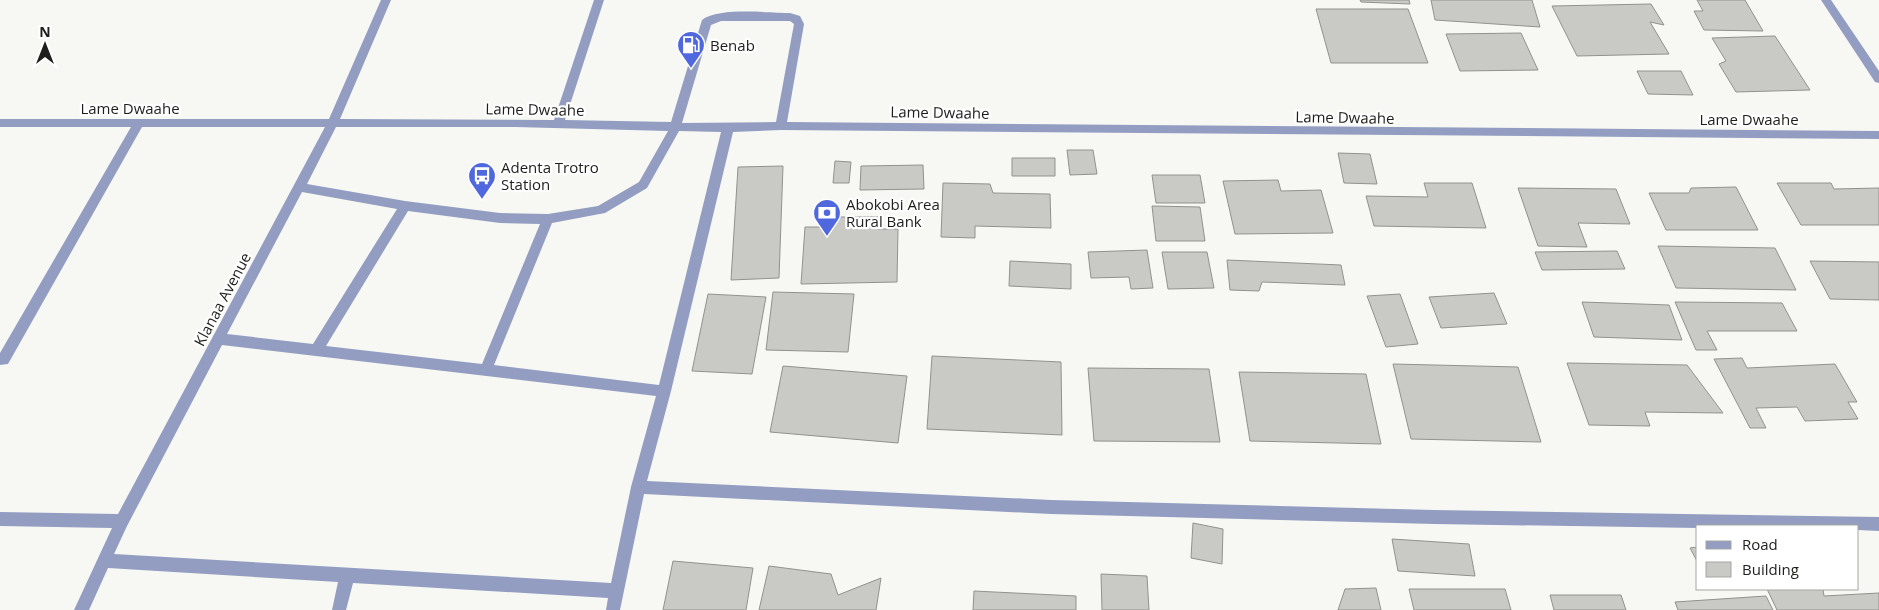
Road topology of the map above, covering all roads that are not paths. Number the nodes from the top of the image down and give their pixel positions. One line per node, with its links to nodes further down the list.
1 (386, 0): 7 (street, Klanaa Avenue)
2 (599, 0): 8 (street)
3 (1826, 0): 4 (street)
4 (1879, 78)
5 (0, 123): 6 (street, Lame Dwaahe)
6 (140, 123): 7 (street, Lame Dwaahe); 18 (street)
7 (333, 123): 8 (street, Lame Dwaahe); 13 (street, Klanaa Avenue)
8 (558, 124): 10 (street, Lame Dwaahe)
9 (781, 126): 10 (street); 11 (street, Lame Dwaahe); 12 (street, Lame Dwaahe)
10 (675, 128): 11 (street, Lame Dwaahe); 15 (street)
11 (728, 128): 20 (street)
12 (1879, 135)
13 (299, 188): 14 (street); 16 (street, Klanaa Avenue)
14 (405, 206): 15 (street); 17 (street)
15 (548, 220): 19 (street)
16 (219, 339): 17 (street); 23 (street, Klanaa Avenue)
17 (316, 350): 19 (street)
18 (3, 360)
19 (486, 370): 20 (street)
20 (664, 391): 21 (street)
21 (638, 487): 24 (street); 27 (street)
22 (0, 520): 23 (street)
23 (122, 521): 25 (street, Klanaa Avenue)
24 (1879, 524)
25 (104, 561): 26 (street); 28 (street, Klanaa Avenue)
26 (347, 576): 27 (street); 29 (street)
27 (618, 591): 30 (street)
28 (81, 610)
29 (339, 610)
30 (613, 610)

